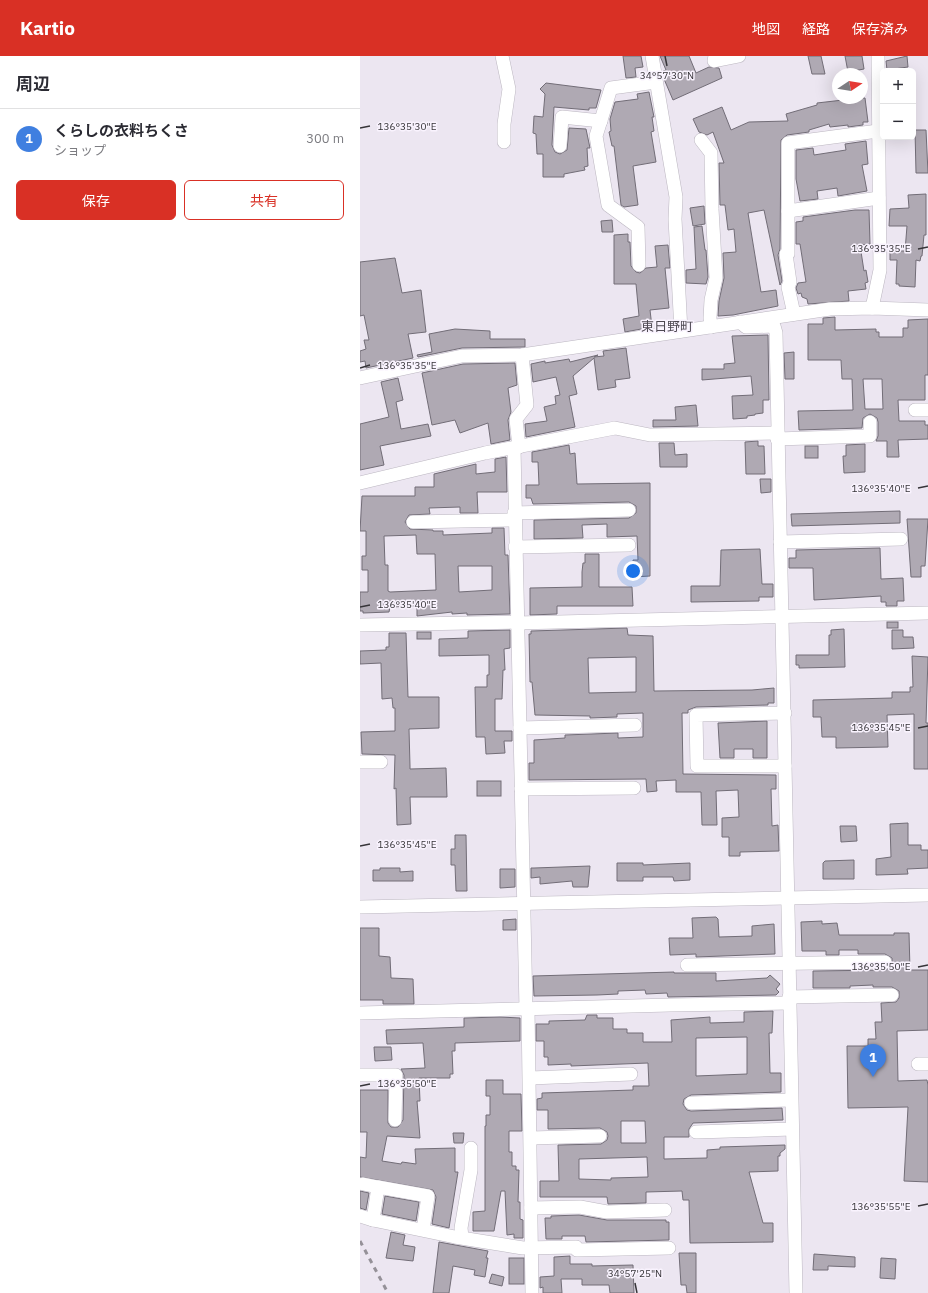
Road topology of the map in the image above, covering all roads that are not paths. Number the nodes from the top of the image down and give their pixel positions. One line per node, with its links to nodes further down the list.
1 (502, 56): 10 (street)
2 (652, 56): 6 (street)
3 (715, 56): 4 (street)
4 (739, 56)
5 (878, 56): 8 (street)
6 (656, 82): 7 (street); 20 (street)
7 (601, 121): 11 (street); 14 (street)
8 (878, 131): 12 (street); 13 (street)
9 (700, 140): 19 (street)
10 (504, 142)
11 (560, 146)
12 (879, 198): 13 (street); 15 (street)
13 (788, 210): 17 (street)
14 (639, 265)
15 (872, 308): 16 (street); 17 (street)
16 (928, 310)
17 (794, 314): 18 (street)
18 (740, 322): 19 (street); 24 (street)
19 (712, 327): 20 (street)
20 (682, 331): 21 (street)
21 (522, 355): 22 (street); 25 (street)
22 (360, 378)
23 (870, 422): 24 (street)
24 (778, 436): 25 (street); 31 (street)
25 (517, 448): 26 (street); 28 (street)
26 (360, 482)
27 (629, 510): 28 (street)
28 (514, 517): 29 (street); 33 (street)
29 (413, 522)
30 (901, 539): 31 (street)
31 (780, 542): 35 (street)
32 (629, 545): 33 (street)
33 (515, 547): 36 (street)
34 (928, 613): 35 (street)
35 (781, 616): 36 (street); 38 (street)
36 (517, 622): 37 (street); 40 (street)
37 (360, 625)
38 (784, 713): 43 (street); 43 (street)
39 (635, 725): 40 (street)
40 (520, 728): 45 (street)
41 (360, 762): 42 (street)
42 (381, 762)
43 (785, 766): 47 (street)
44 (634, 788): 45 (street)
45 (521, 789): 48 (street)
46 (928, 895): 47 (street)
47 (788, 898): 48 (street); 51 (street)
48 (523, 904): 49 (street); 55 (street)
49 (360, 907)
50 (885, 962): 51 (street)
51 (788, 964): 52 (street); 54 (street)
52 (687, 966)
53 (892, 995): 54 (street)
54 (789, 1000): 55 (street); 60 (street)
55 (527, 1009): 56 (street); 59 (street)
56 (360, 1013)
57 (631, 1074): 59 (street)
58 (360, 1075): 62 (street)
59 (530, 1078): 66 (street)
60 (791, 1100): 61 (street); 63 (street)
61 (691, 1103)
62 (395, 1120)
63 (792, 1129): 64 (street); 79 (street)
64 (696, 1132)
65 (600, 1136): 66 (street)
66 (531, 1138): 70 (street)
67 (471, 1148): 75 (street)
68 (363, 1184): 69 (street)
69 (378, 1187): 73 (street); 74 (street)
70 (531, 1208): 71 (street); 76 (street)
71 (665, 1210)
72 (360, 1216): 73 (street)
73 (373, 1220): 74 (street)
74 (423, 1230): 75 (street)
75 (462, 1237): 76 (street)
76 (531, 1248): 77 (street); 78 (street)
77 (669, 1248)
78 (532, 1293)
79 (796, 1293)

